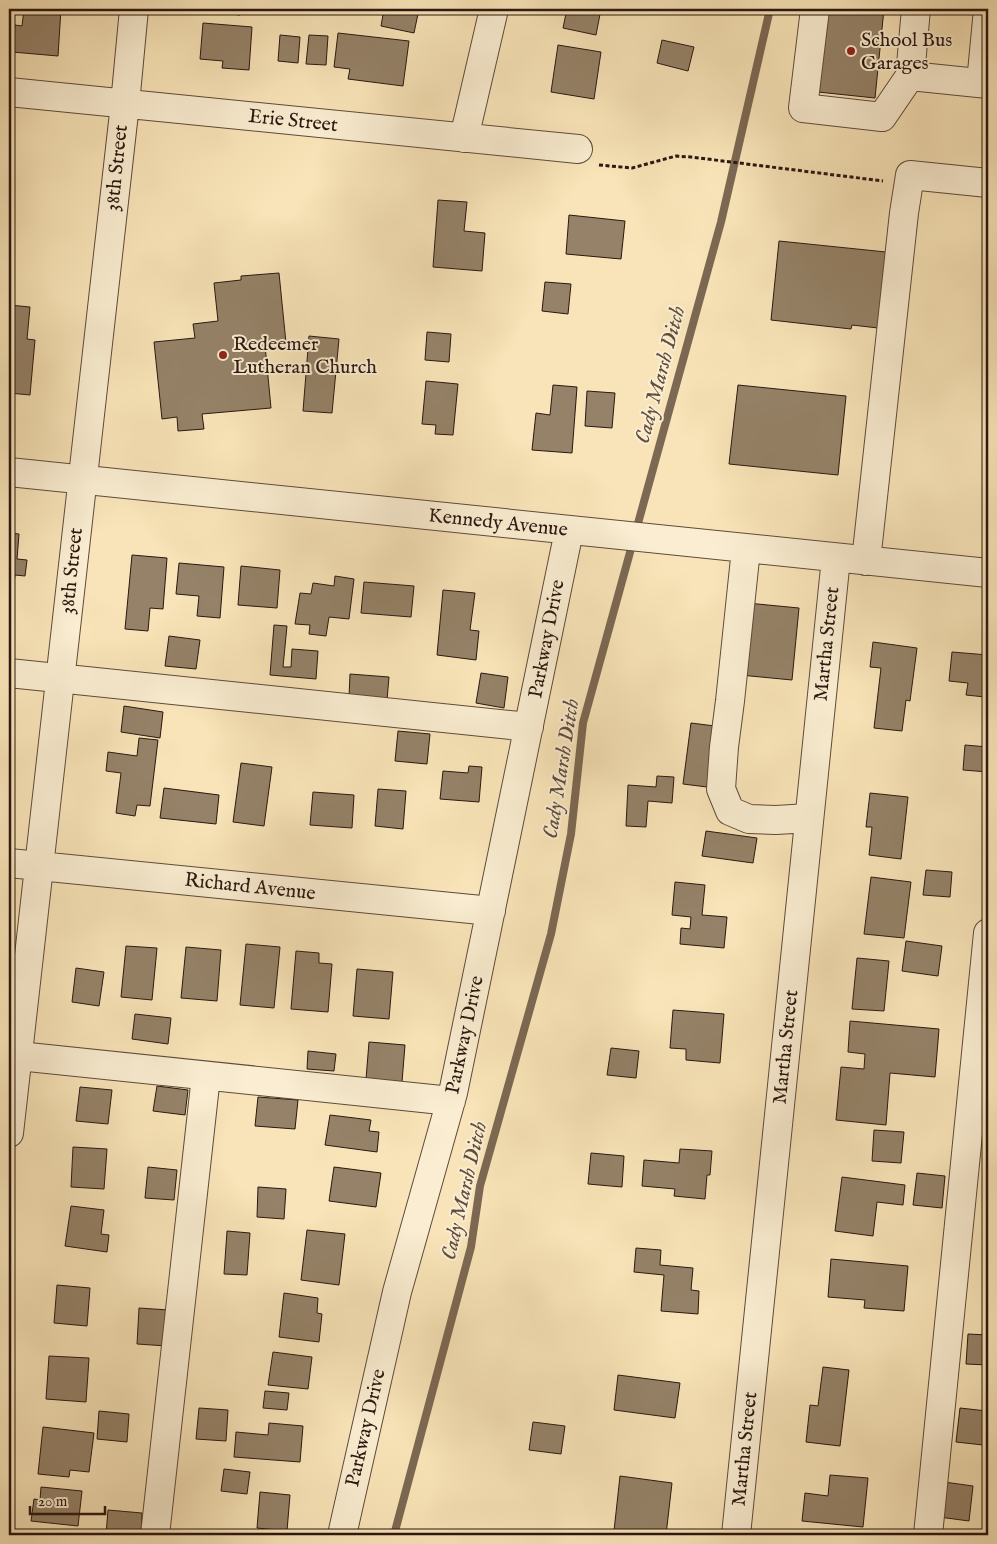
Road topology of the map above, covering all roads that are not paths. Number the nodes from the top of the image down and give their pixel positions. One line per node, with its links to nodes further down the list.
1 (134, 9): 9 (street, 38th Street)
2 (494, 9): 10 (street)
3 (815, 9): 6 (street)
4 (916, 9): 6 (street)
5 (988, 9): 7 (street)
6 (910, 76): 7 (street)
7 (984, 83)
8 (9, 92): 9 (street, Erie Street)
9 (124, 104): 10 (street, Erie Street); 14 (street, 38th Street)
10 (464, 138): 11 (street, Erie Street)
11 (578, 149)
12 (988, 183): 18 (street)
13 (9, 472): 14 (street, Kennedy Avenue)
14 (82, 479): 15 (street, Kennedy Avenue); 21 (street, 38th Street)
15 (569, 531): 16 (street, Kennedy Avenue); 22 (street, Parkway Drive)
16 (746, 549): 17 (street, Kennedy Avenue); 23 (street)
17 (836, 558): 18 (street, Kennedy Avenue); 23 (street, Martha Street)
18 (866, 561): 19 (street, Kennedy Avenue)
19 (988, 573)
20 (9, 673): 21 (street)
21 (60, 678): 22 (street); 25 (street, 38th Street)
22 (529, 727): 26 (street, Parkway Drive)
23 (809, 818): 34 (street, Martha Street)
24 (9, 863): 25 (street, Richard Avenue)
25 (38, 866): 26 (street, Richard Avenue); 28 (street, 38th Street)
26 (491, 911): 30 (street, Parkway Drive)
27 (988, 933): 35 (street)
28 (13, 1056): 29 (street); 31 (street, 38th Street)
29 (206, 1076): 30 (street); 32 (street)
30 (451, 1102): 33 (street, Parkway Drive)
31 (9, 1133)
32 (155, 1535)
33 (342, 1535)
34 (736, 1535)
35 (928, 1535)

